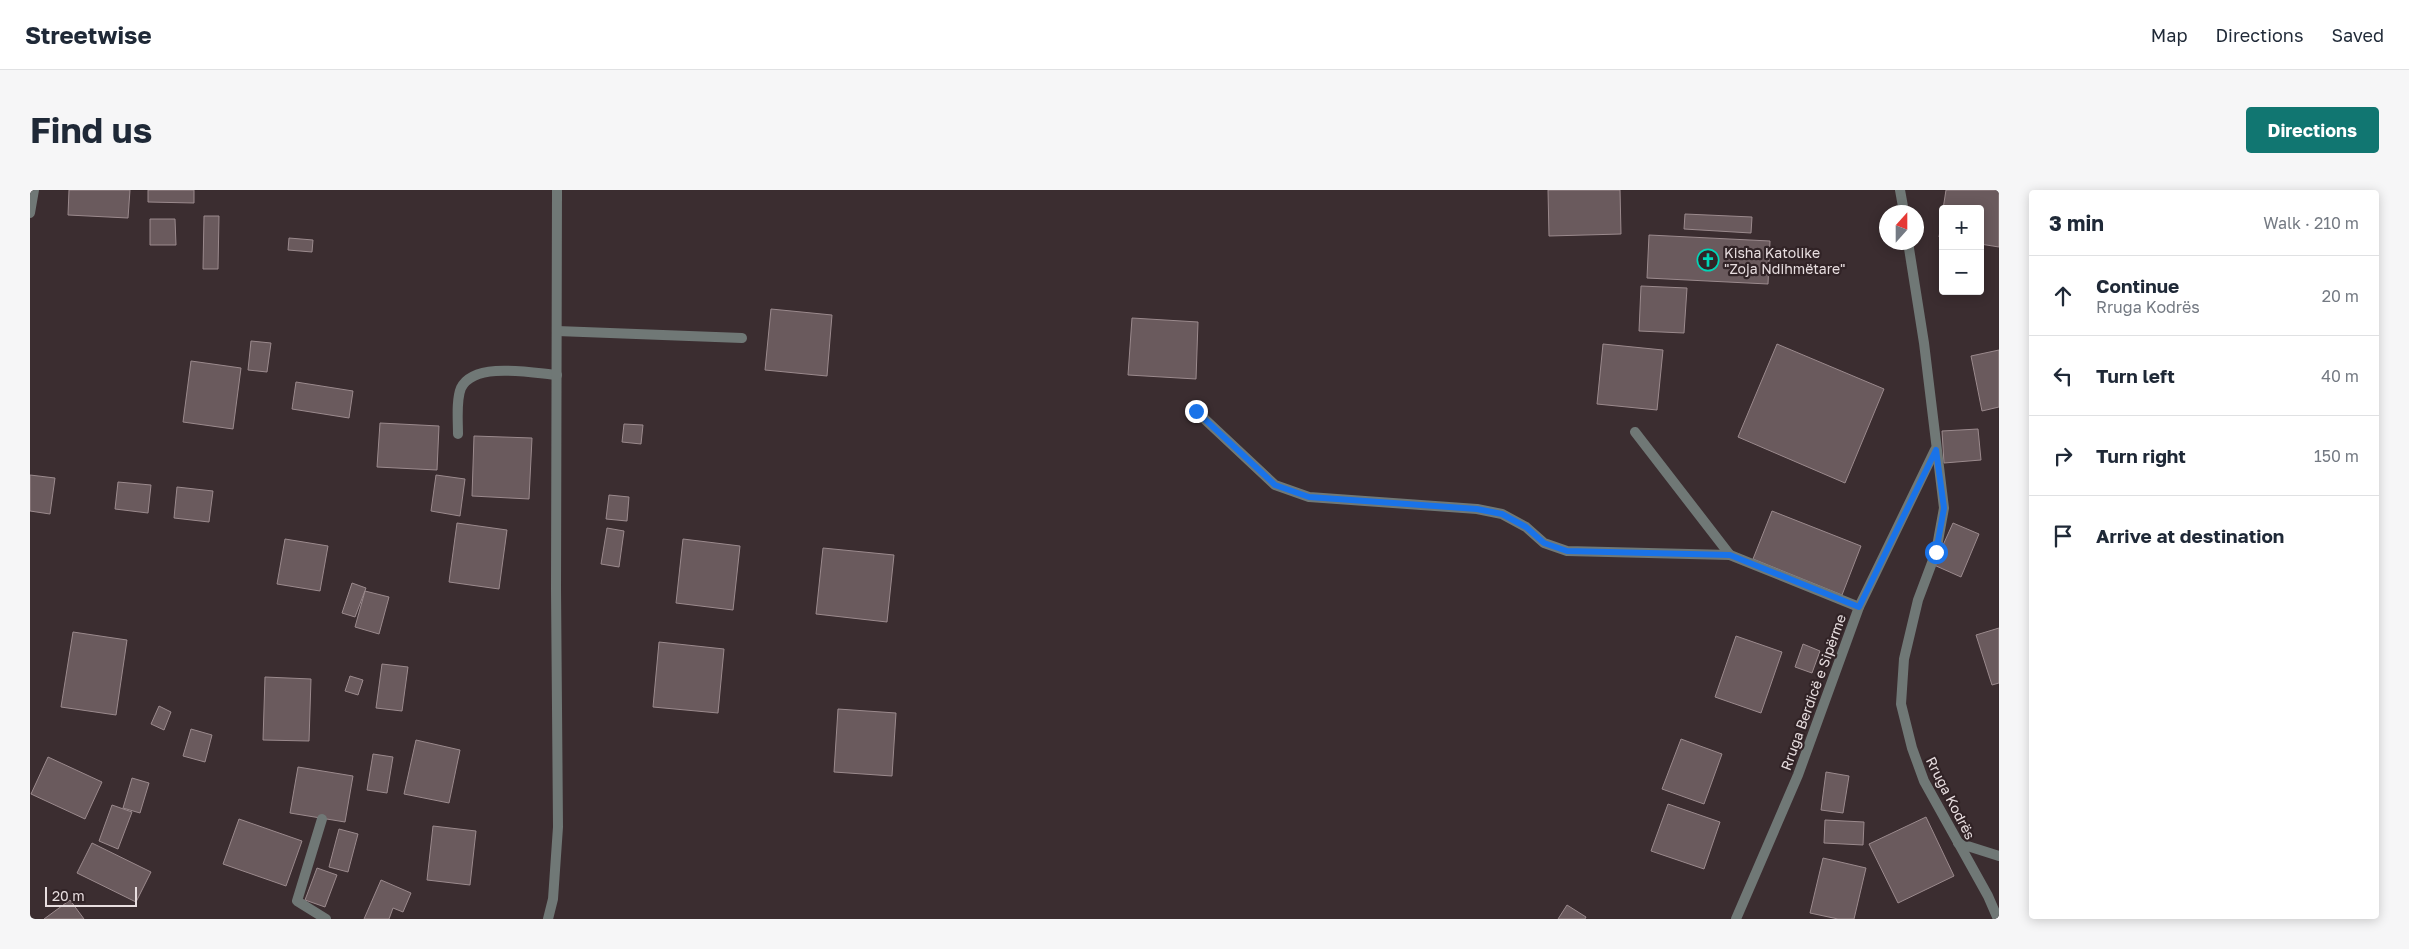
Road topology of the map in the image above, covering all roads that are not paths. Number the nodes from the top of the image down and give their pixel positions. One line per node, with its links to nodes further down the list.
1 (34, 190): 5 (street)
2 (557, 190): 7 (street)
3 (1900, 190): 4 (street)
4 (1903, 205)
5 (30, 213)
6 (1909, 250): 13 (street)
7 (557, 331): 8 (street); 9 (street)
8 (742, 338)
9 (557, 375): 12 (street); 20 (street)
10 (1196, 411): 14 (street)
11 (1636, 432): 14 (street)
12 (458, 434)
13 (1936, 450): 15 (street, Rruga Berdicë e Sipërme); 17 (street, Rruga Kodrës)
14 (1730, 555): 15 (street)
15 (1859, 607): 21 (street, Rruga Berdicë e Sipërme)
16 (322, 819): 19 (street)
17 (1958, 843): 18 (street); 22 (street, Rruga Kodrës)
18 (1999, 856)
19 (326, 919)
20 (548, 919)
21 (1736, 919)
22 (1998, 919)

